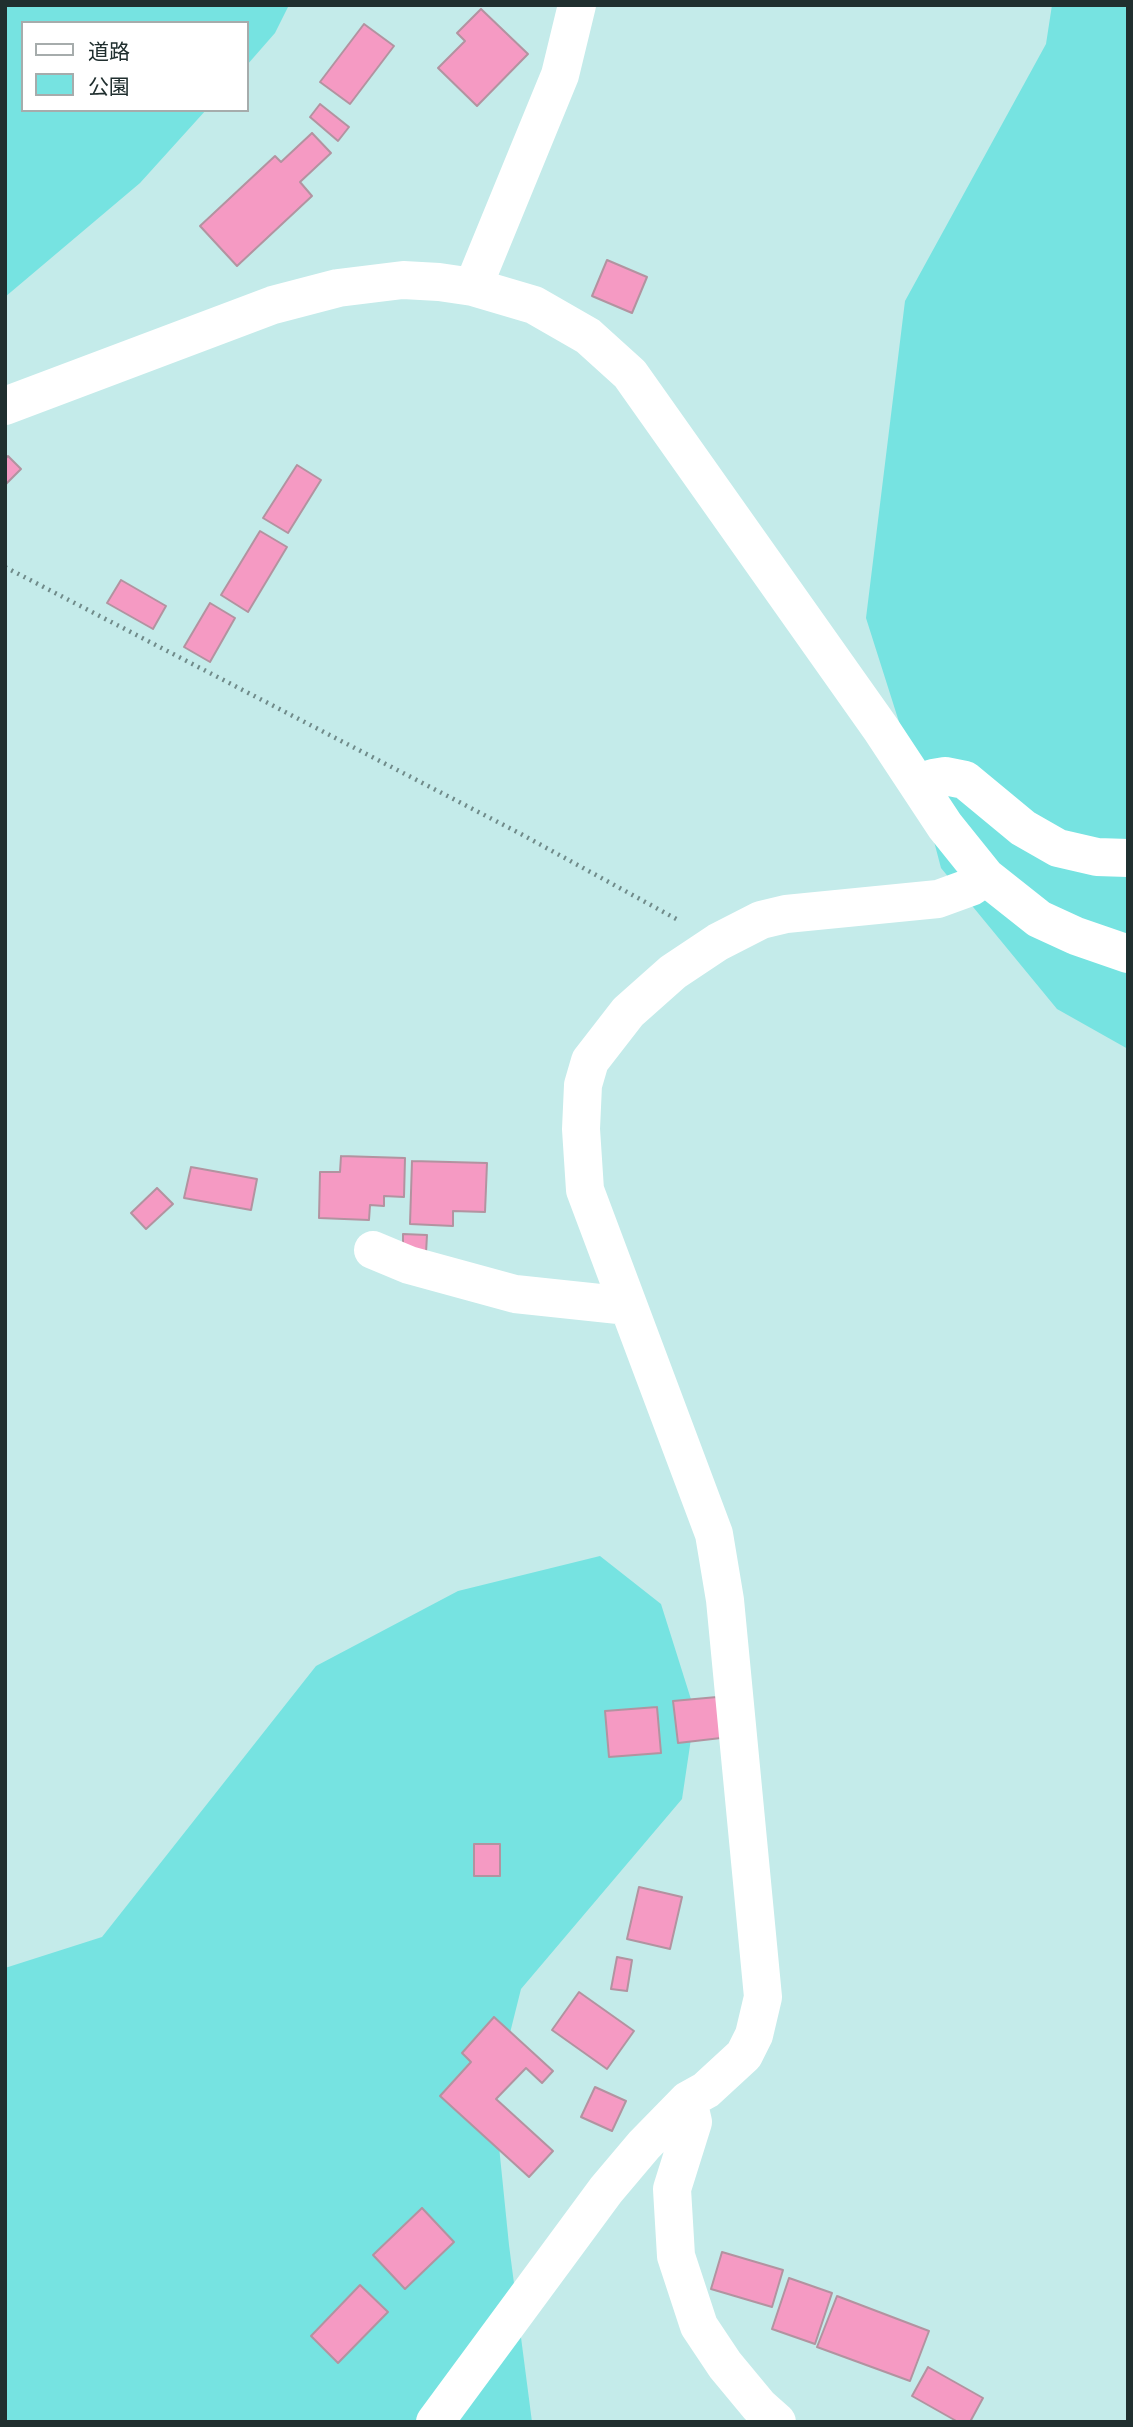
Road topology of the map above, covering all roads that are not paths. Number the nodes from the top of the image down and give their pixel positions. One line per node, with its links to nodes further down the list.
1 (577, 5): 2 (street)
2 (473, 287): 3 (street); 4 (street)
3 (5, 406)
4 (920, 788): 5 (street); 6 (street)
5 (1128, 858)
6 (986, 877): 7 (street); 9 (street)
7 (1128, 954)
8 (373, 1250): 9 (street)
9 (628, 1306): 10 (street)
10 (688, 2101): 11 (street); 12 (street)
11 (435, 2422)
12 (777, 2422)

